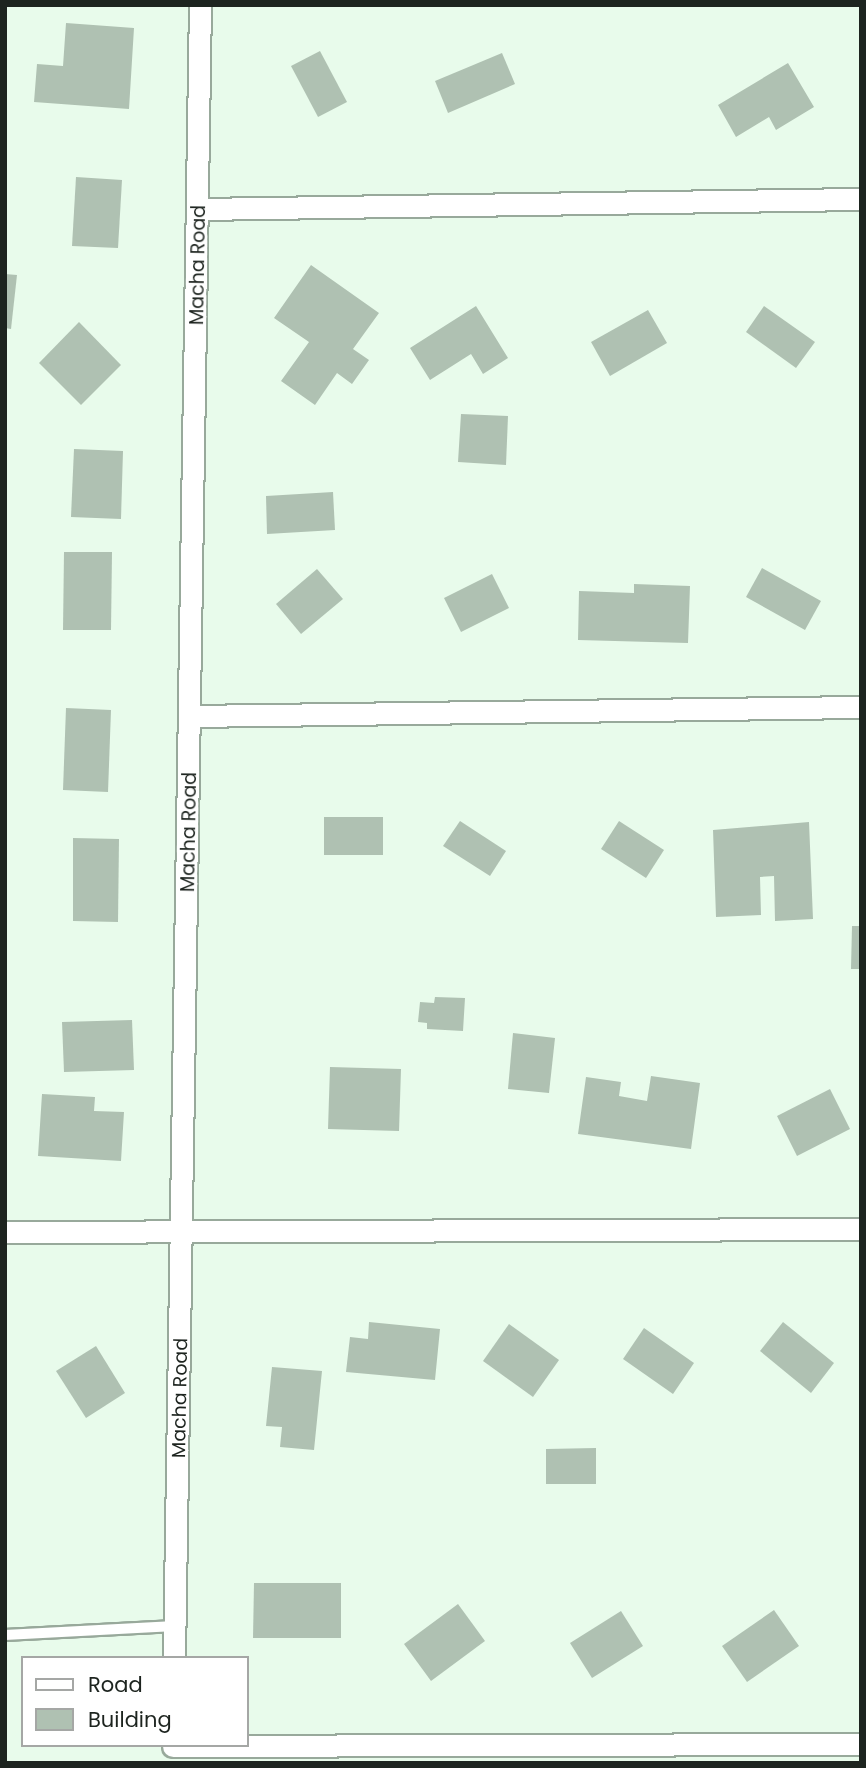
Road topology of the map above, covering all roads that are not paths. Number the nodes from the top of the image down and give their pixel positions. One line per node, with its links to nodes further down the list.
1 (200, 5): 3 (street, Macha Road)
2 (861, 199): 3 (street)
3 (199, 209): 5 (street, Macha Road)
4 (861, 707): 5 (street)
5 (190, 716): 8 (street, Macha Road)
6 (861, 1229): 8 (street)
7 (5, 1232): 8 (street)
8 (183, 1232): 9 (street, Macha Road)
9 (175, 1626): 10 (lane); 11 (street, Macha Road)
10 (5, 1635)
11 (174, 1656)
12 (861, 1744): 13 (street)
13 (248, 1745)

